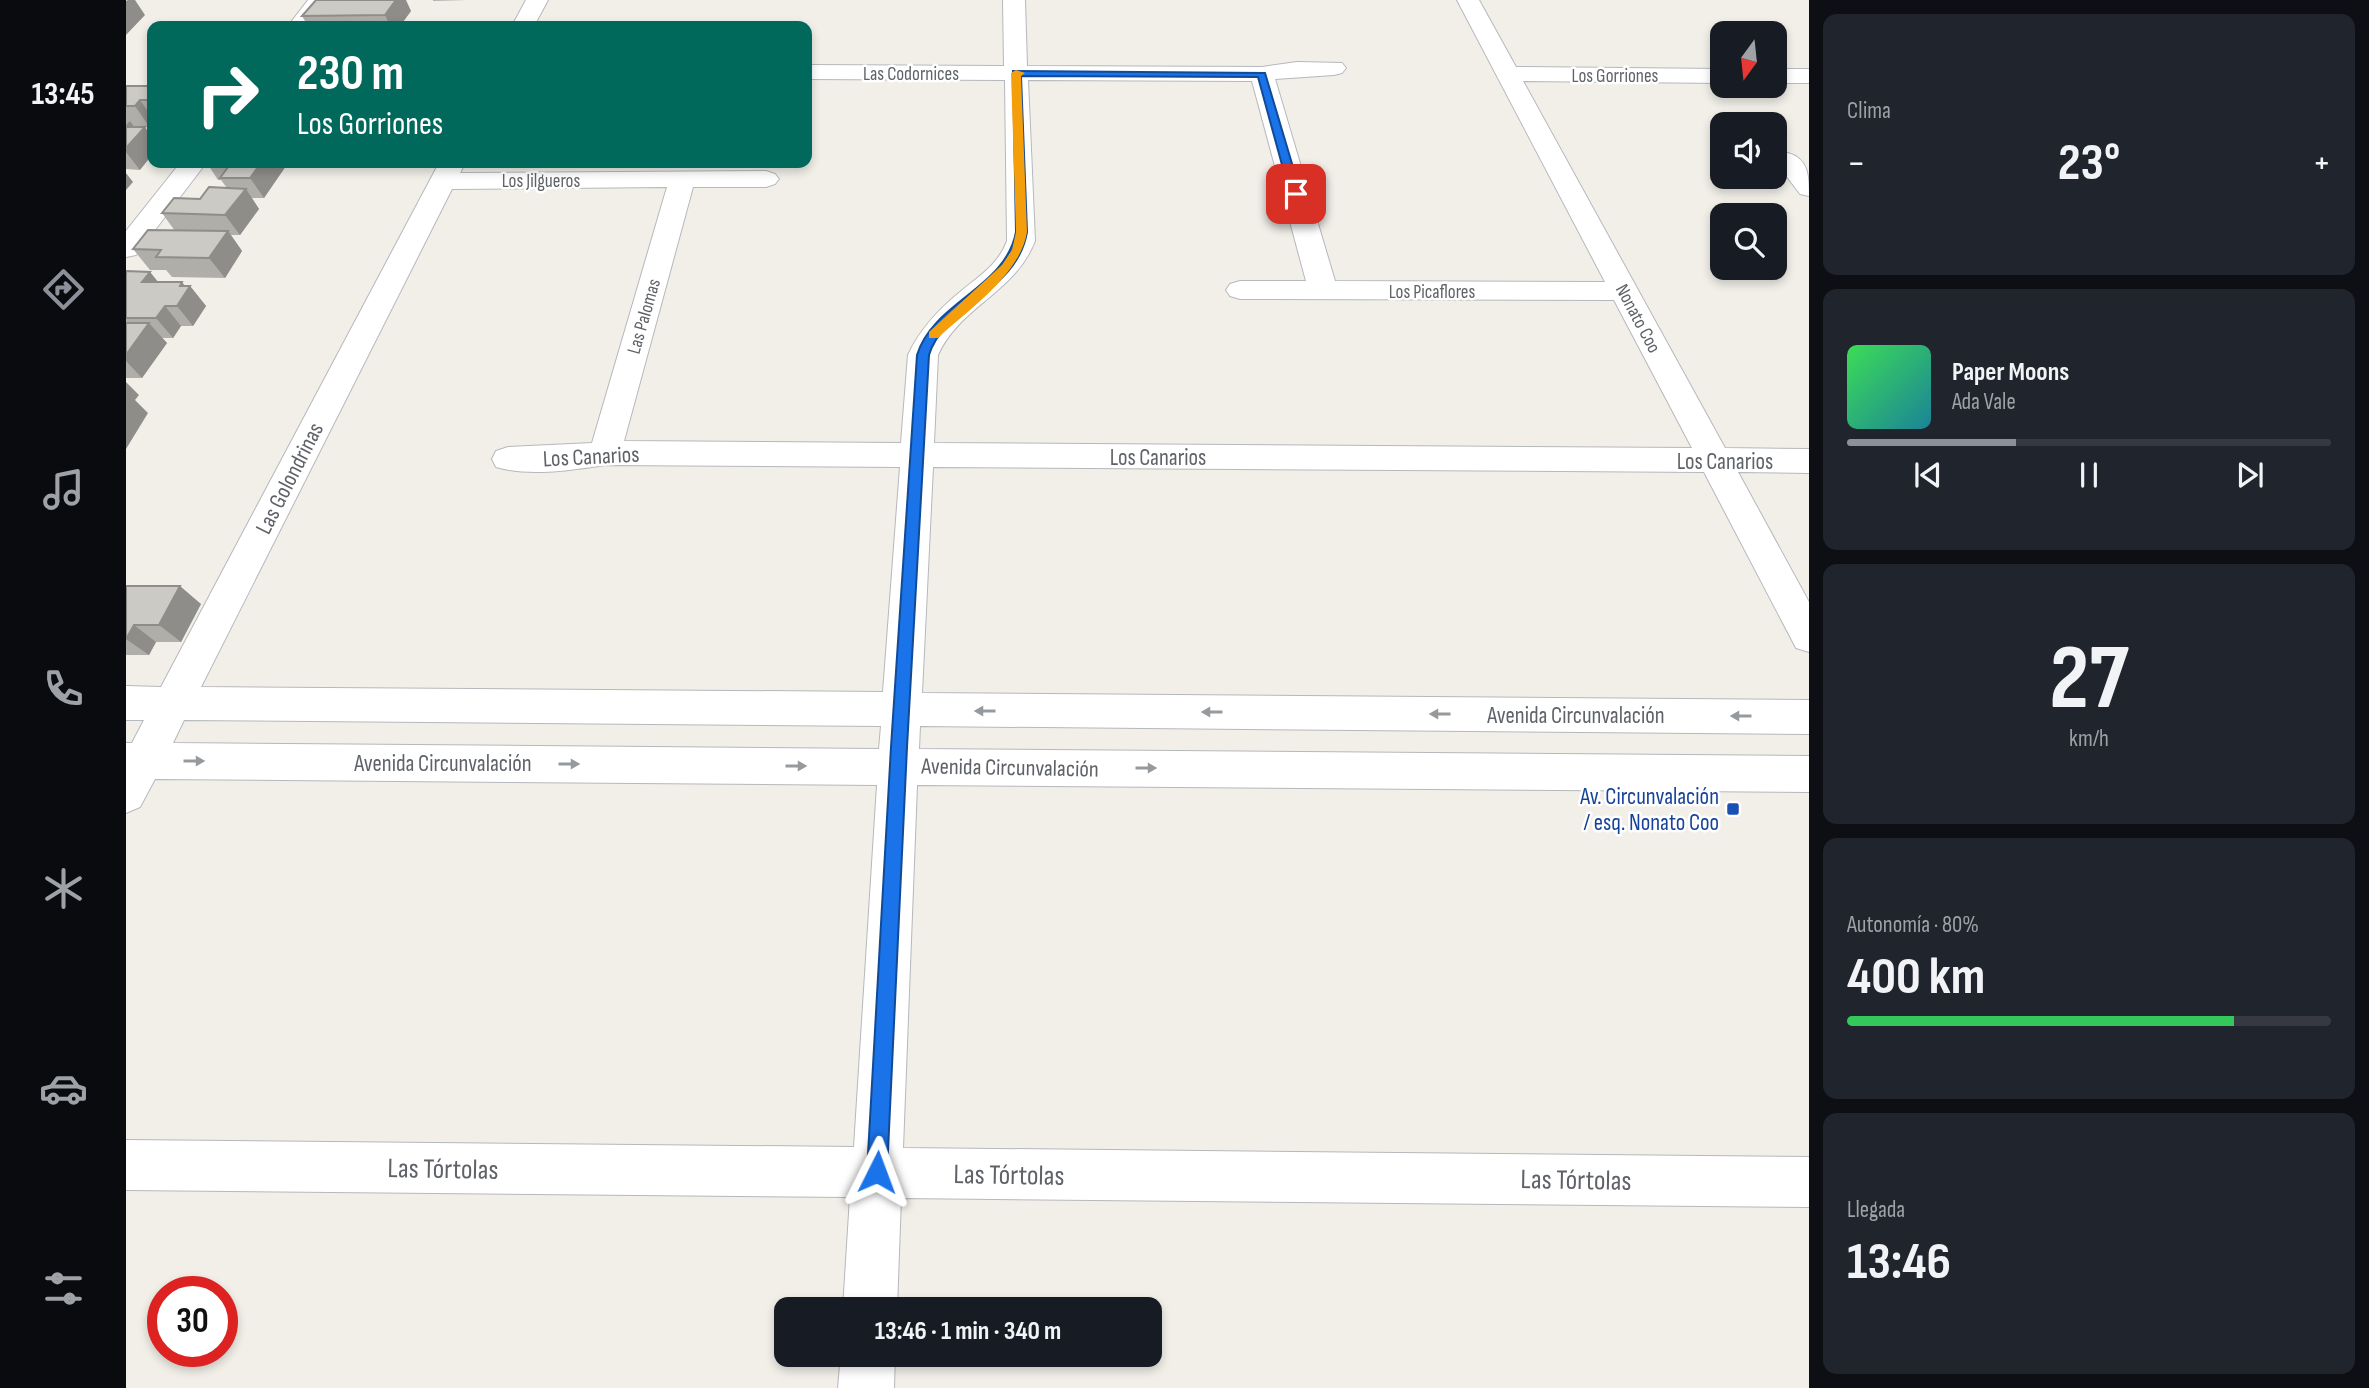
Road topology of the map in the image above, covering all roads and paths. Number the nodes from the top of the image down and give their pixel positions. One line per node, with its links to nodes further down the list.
1 (319, 0): 5 (street)
2 (537, 0): 6 (street)
3 (1014, 0): 9 (street)
4 (1468, 0): 10 (street, Nonato Coo)
5 (303, 21)
6 (526, 21)
7 (1334, 68): 11 (street)
8 (812, 72): 9 (street, Las Codornices)
9 (1016, 73): 11 (street); 27 (street)
10 (1508, 74): 12 (street, Los Gorriones); 25 (street, Nonato Coo)
11 (1262, 75): 24 (street)
12 (1710, 76)
13 (1787, 76): 14 (street)
14 (1809, 76)
15 (1787, 160): 20 (street)
16 (188, 168): 21 (street)
17 (448, 172): 18 (street, Los Jilgueros); 33 (street, Las Golondrinas)
18 (682, 179): 19 (street, Los Jilgueros); 26 (street, Las Palomas)
19 (766, 179)
20 (1809, 188)
21 (134, 228): 22 (street)
22 (126, 249)
23 (1241, 290): 24 (street, Los Picaflores)
24 (1322, 290): 25 (street, Los Picaflores)
25 (1624, 291): 29 (street, Nonato Coo)
26 (605, 453): 27 (street, Los Canarios); 28 (street, Los Canarios)
27 (916, 455): 29 (street, Los Canarios); 34 (street)
28 (508, 459)
29 (1715, 461): 30 (street, Los Canarios); 31 (street, Nonato Coo)
30 (1809, 461)
31 (1809, 637)
32 (126, 704): 33 (street, Avenida Circunvalación)
33 (172, 704): 34 (street, Avenida Circunvalación); 37 (street, Las Golondrinas)
34 (901, 710): 35 (street, Avenida Circunvalación, one-way to 34); 36 (street)
35 (1809, 716)
36 (898, 766): 37 (street, Avenida Circunvalación, one-way to 36); 38 (street, Avenida Circunvalación, one-way to 38); 40 (street)
37 (132, 772)
38 (1809, 774)
39 (126, 1164): 40 (street, Las Tórtolas)
40 (877, 1172): 41 (street, Las Tórtolas); 42 (street)
41 (1809, 1182)
42 (871, 1297)
43 (867, 1367): 44 (street)
44 (866, 1388)

